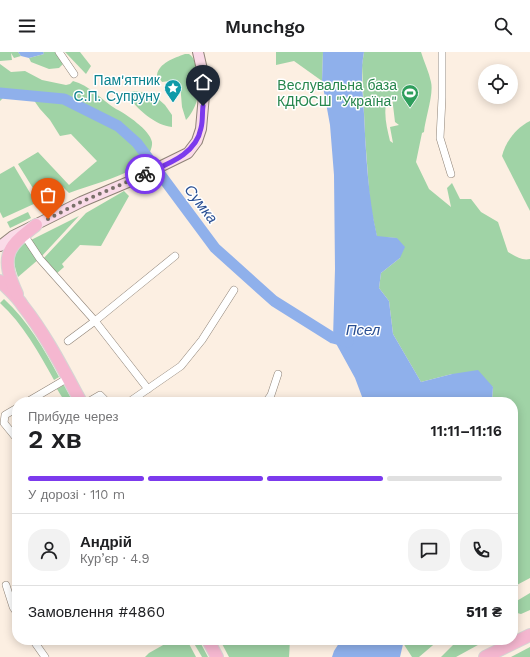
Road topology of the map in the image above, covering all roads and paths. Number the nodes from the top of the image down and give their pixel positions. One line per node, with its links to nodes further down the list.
1 (59, 52): 4 (street)
2 (442, 52): 5 (street)
3 (199, 53): 6 (main road)
4 (74, 74)
5 (451, 174)
6 (36, 225): 7 (main road); 8 (main road)
7 (23, 233): 9 (main road); 13 (main road); 14 (street)
8 (0, 237)
9 (0, 246)
10 (175, 256): 14 (street)
11 (0, 280): 13 (main road)
12 (234, 290): 18 (street)
13 (22, 304): 17 (main road)
14 (95, 321): 15 (street); 18 (street)
15 (68, 341)
16 (278, 374): 22 (street)
17 (68, 378): 19 (street); 20 (main road)
18 (148, 389): 21 (street)
19 (36, 397)
20 (78, 397)
21 (136, 397)
22 (272, 397)
23 (12, 411): 24 (street)
24 (12, 432)
25 (6, 585): 26 (street)
26 (12, 604)
27 (530, 635): 28 (main road)
28 (518, 641)
29 (37, 645): 32 (street)
30 (211, 645): 33 (main road)
31 (510, 645): 34 (main road)
32 (45, 657)
33 (217, 657)
34 (485, 657)

